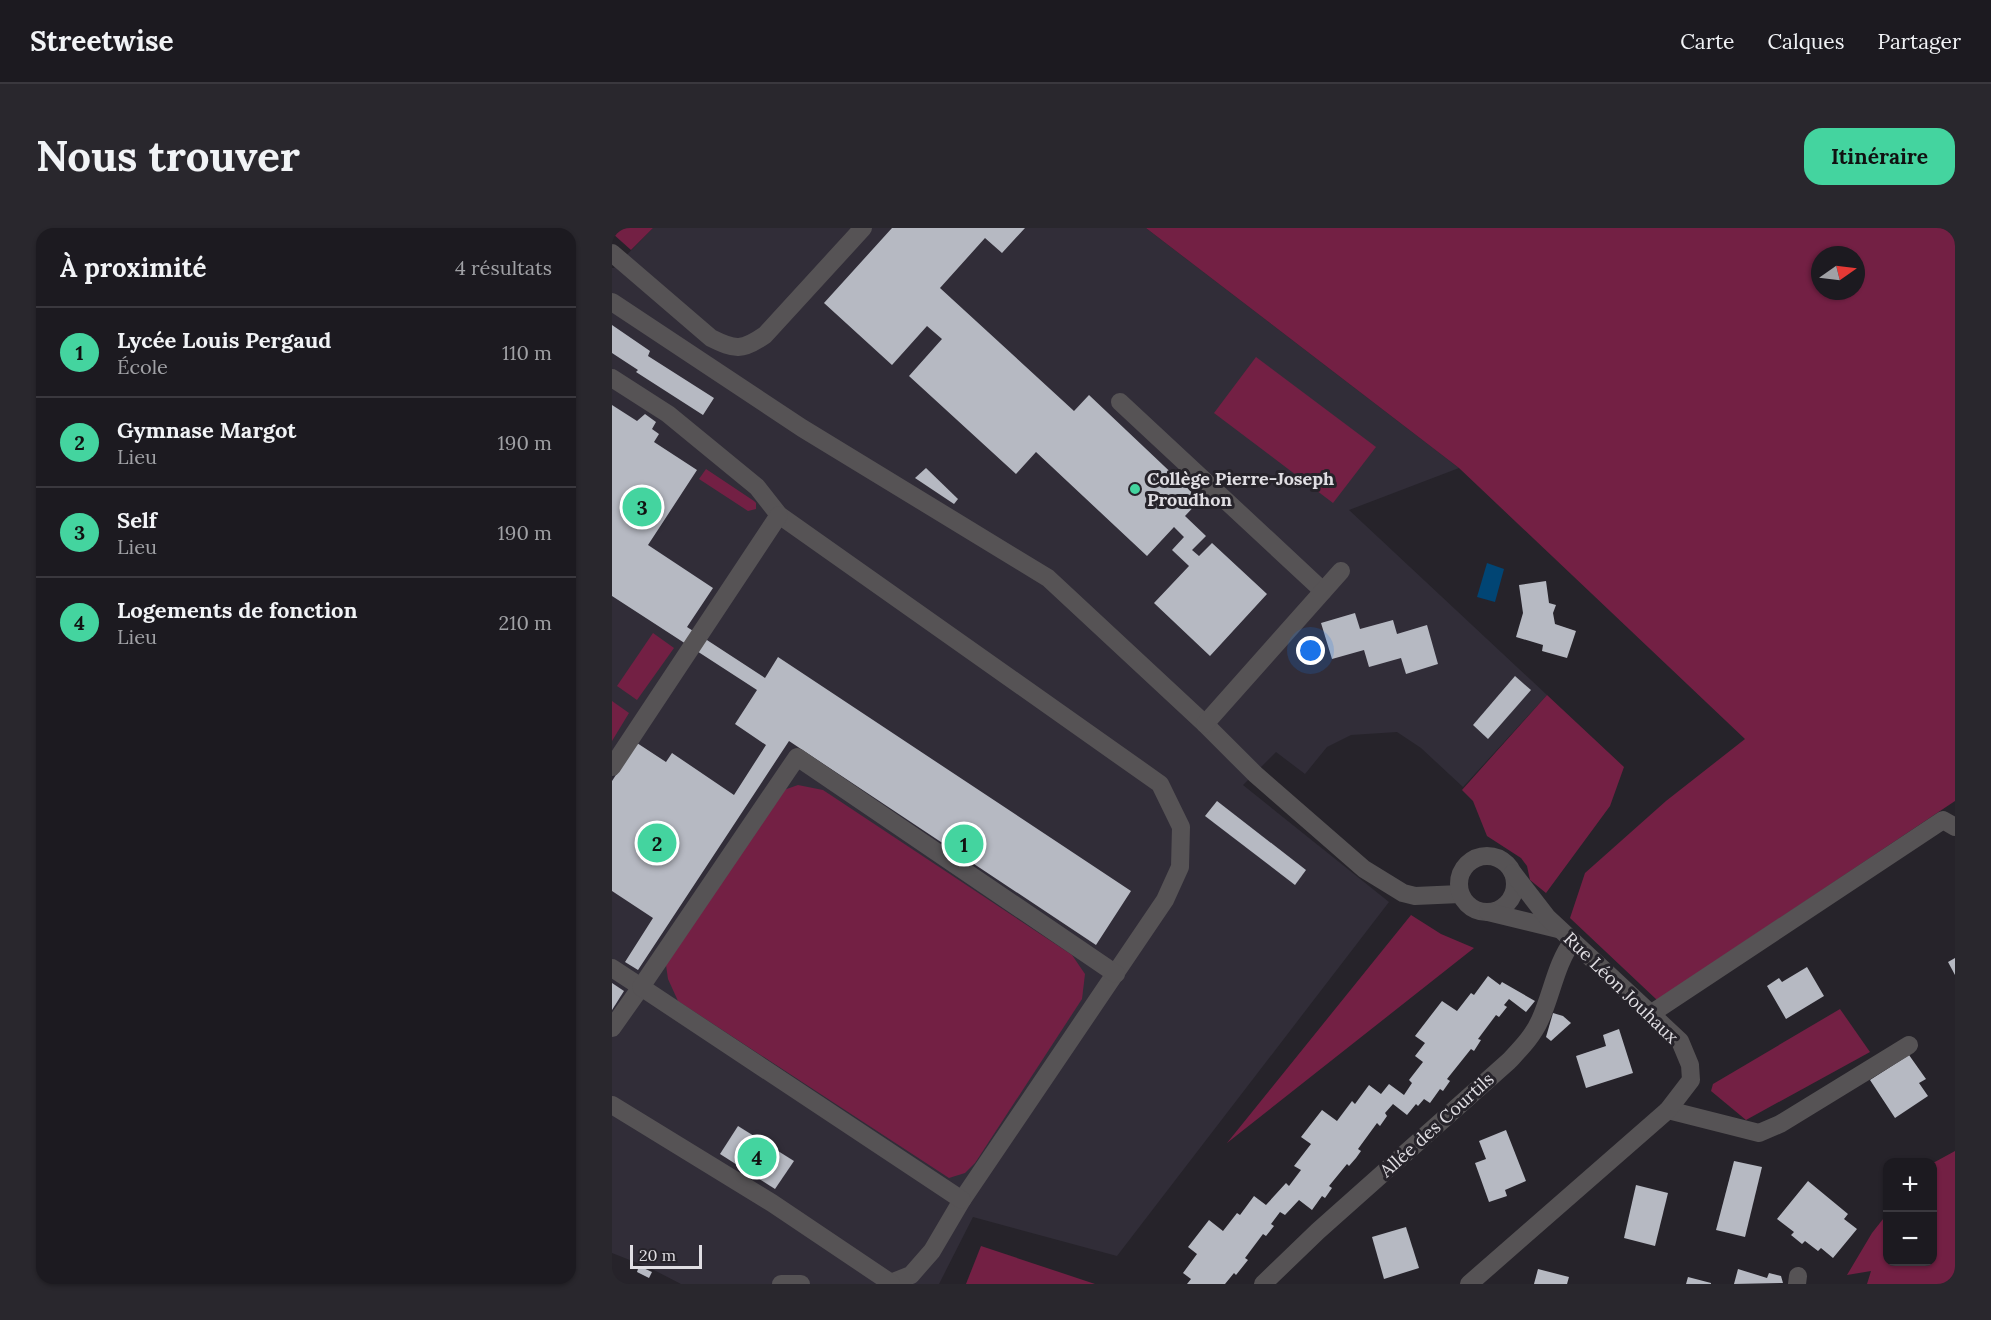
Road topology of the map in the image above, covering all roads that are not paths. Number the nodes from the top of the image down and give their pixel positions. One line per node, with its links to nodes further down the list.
1 (864, 228): 2 (street)
2 (612, 253)
3 (612, 302): 9 (street)
4 (612, 378): 6 (street)
5 (1120, 402): 8 (street)
6 (779, 515): 10 (street); 17 (street)
7 (1341, 571): 8 (street)
8 (1323, 591): 9 (street)
9 (1205, 724): 13 (street)
10 (612, 767)
11 (1955, 827): 19 (street)
12 (1513, 873): 13 (street); 14 (street); 15 (street, Rue Léon Jouhaux)
13 (1460, 894): 14 (street)
14 (1488, 912): 15 (street)
15 (1567, 935): 19 (street, Rue Léon Jouhaux); 28 (street, Allée des Courtils)
16 (612, 968): 18 (street)
17 (1116, 974): 18 (street); 24 (street)
18 (641, 987): 20 (street); 24 (street)
19 (1652, 1013): 23 (street, Rue Léon Jouhaux)
20 (612, 1028)
21 (1909, 1045): 23 (street)
22 (612, 1105): 25 (street)
23 (1668, 1110): 29 (street, Rue Léon Jouhaux)
24 (962, 1200): 25 (street)
25 (890, 1283)
26 (781, 1284): 27 (street)
27 (801, 1284)
28 (1263, 1284)
29 (1469, 1284)

